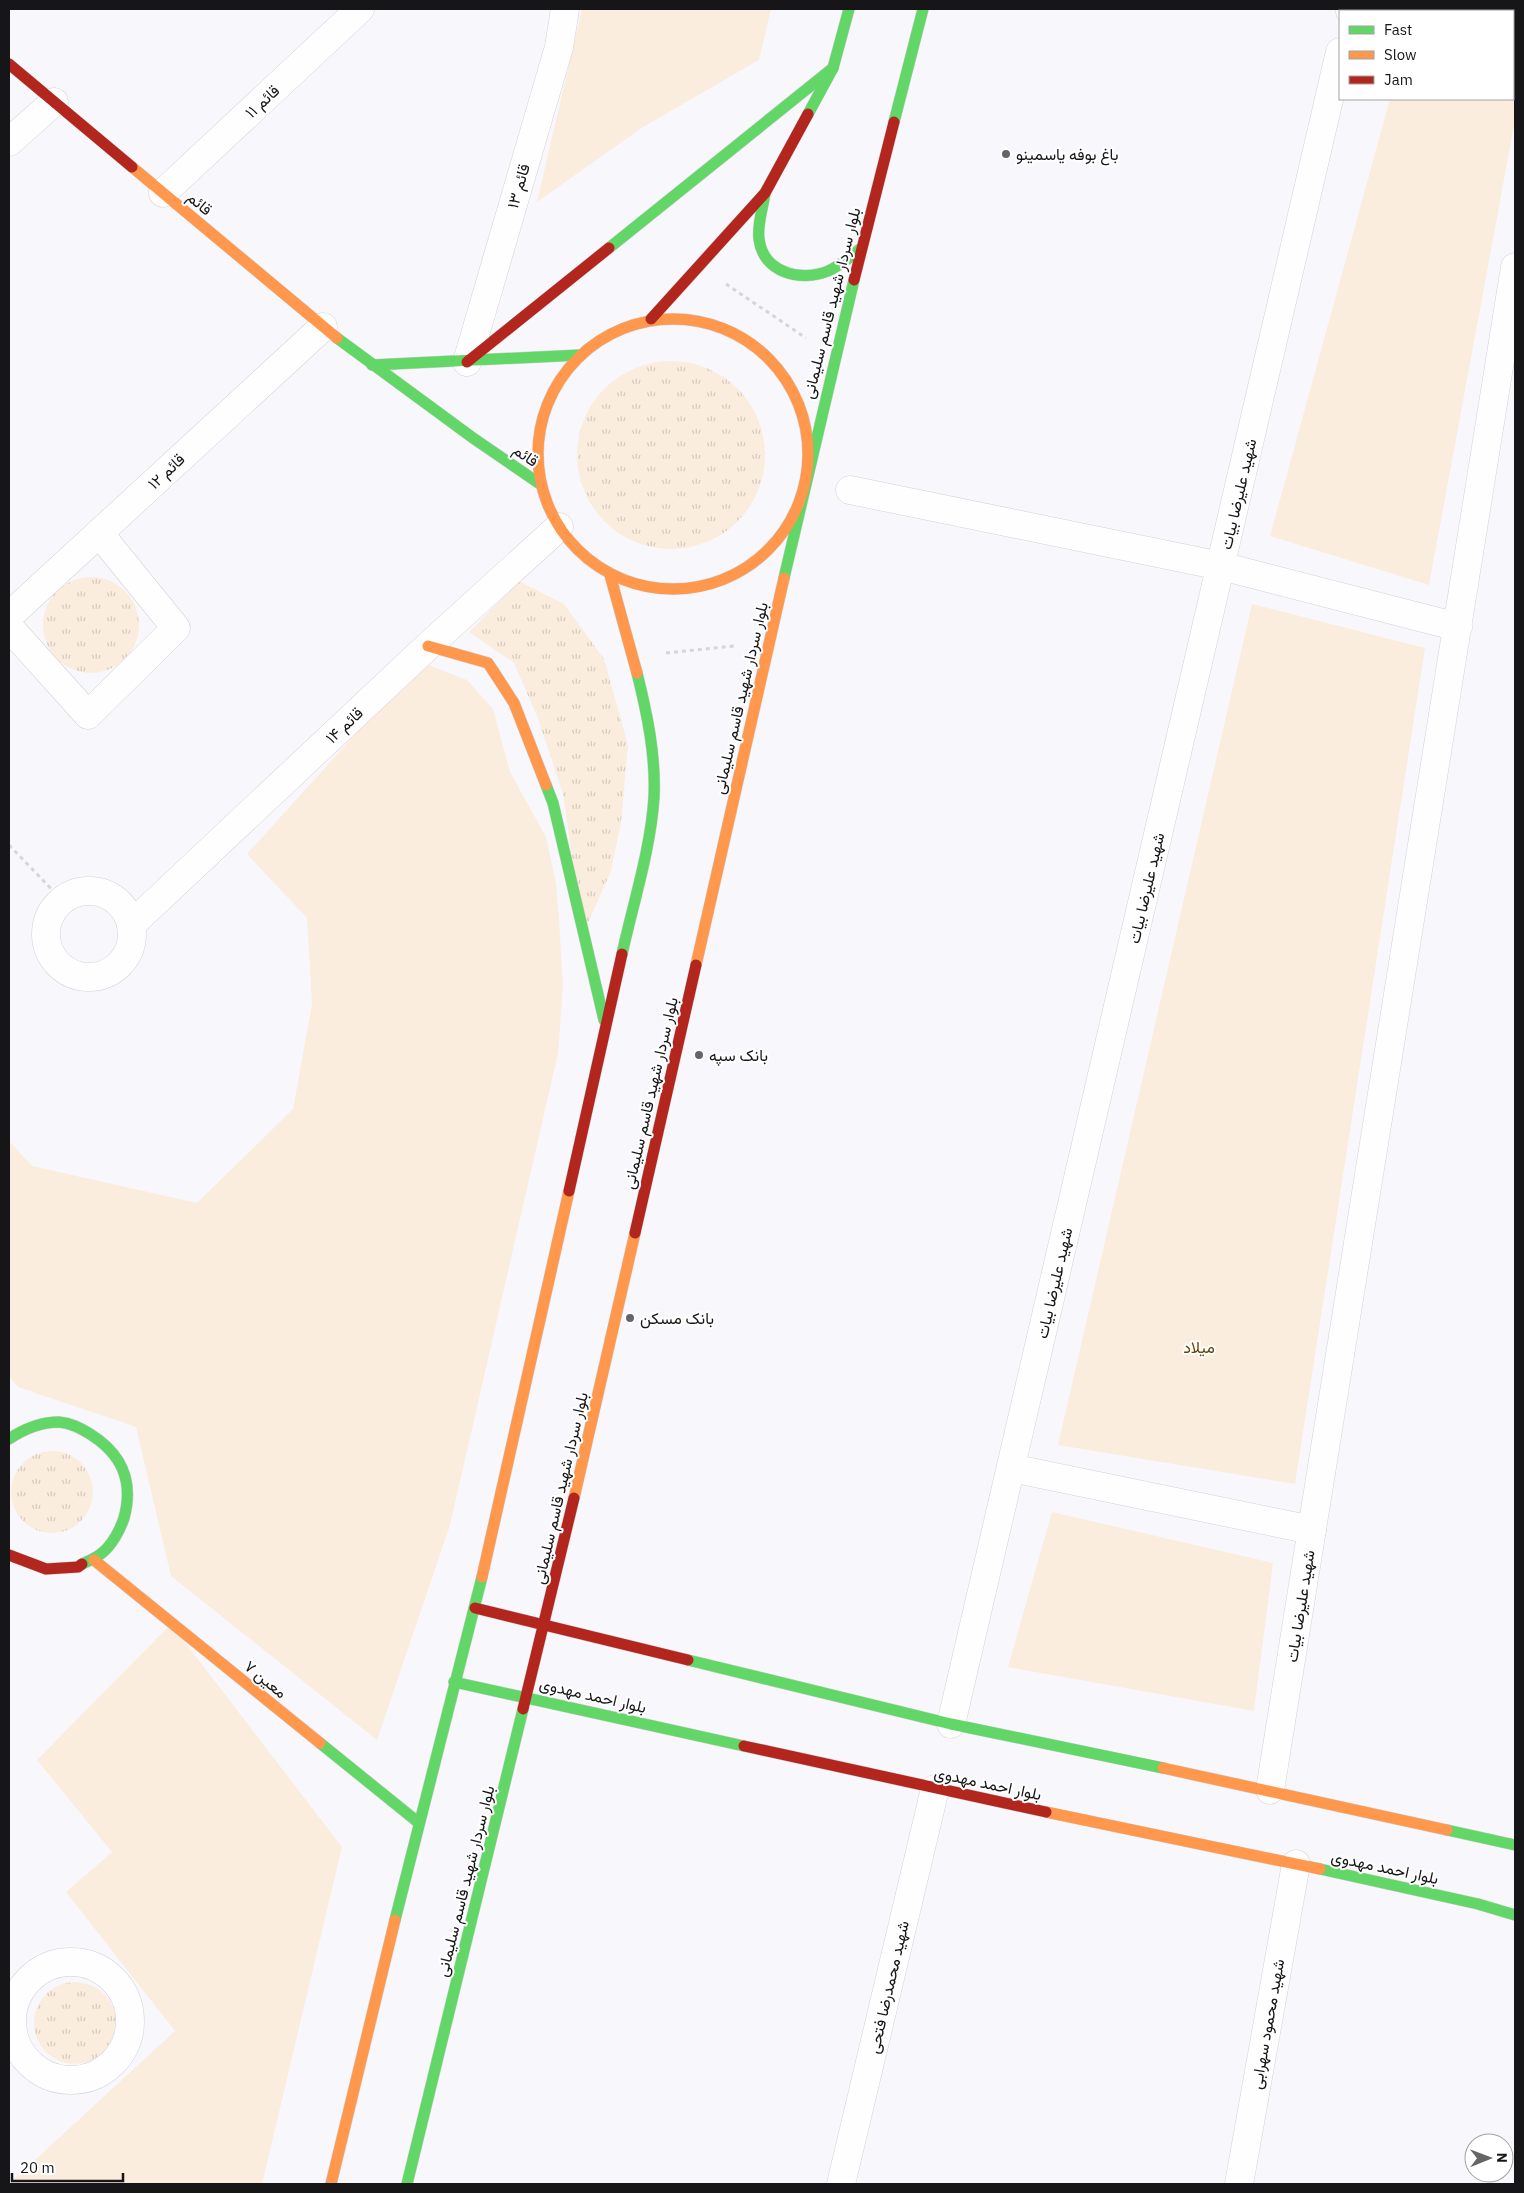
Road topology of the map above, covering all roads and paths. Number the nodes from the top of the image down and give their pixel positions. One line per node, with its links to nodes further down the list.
1 (360, 9): 10 (street, قائم ۱۱)
2 (565, 9): 19 (street, قائم ۱۳)
3 (848, 9): 7 (main road)
4 (923, 9): 12 (main road, بلوار سردار شهید قاسم سلیمانی)
5 (1339, 56): 26 (street, شهید علیرضا بیات)
6 (9, 64): 8 (main road, قائم)
7 (833, 68): 11 (main road); 19 (main road)
8 (54, 102): 9 (street); 10 (main road, قائم)
9 (9, 142)
10 (163, 193): 16 (main road, قائم)
11 (766, 193): 12 (main road); 13 (main road)
12 (860, 249): 18 (main road, بلوار سردار شهید قاسم سلیمانی)
13 (700, 266): 15 (main road); 18 (path)
14 (1515, 267): 30 (street, شهید علیرضا بیات)
15 (651, 319): 17 (main road); 21 (main road)
16 (323, 327): 20 (main road, قائم); 25 (street, قائم ۱۲)
17 (580, 355): 19 (main road); 22 (main road)
18 (834, 358): 21 (main road, بلوار سردار شهید قاسم سلیمانی)
19 (467, 362): 20 (main road)
20 (372, 365): 22 (main road, قائم)
21 (806, 480): 27 (main road); 31 (main road, بلوار سردار شهید قاسم سلیمانی)
22 (540, 484): 24 (main road)
23 (850, 490): 26 (street)
24 (559, 528): 27 (main road); 32 (street, قائم ۱۴)
25 (99, 533): 28 (street, قائم ۱۲); 29 (street)
26 (1221, 566): 30 (street); 39 (street, شهید علیرضا بیات)
27 (610, 575): 33 (main road)
28 (9, 616)
29 (9, 627)
30 (1458, 627): 40 (street, شهید علیرضا بیات)
31 (770, 642): 33 (path); 44 (main road, بلوار سردار شهید قاسم سلیمانی)
32 (428, 646): 36 (street, قائم ۱۴); 37 (main road)
33 (632, 657): 37 (main road)
34 (9, 845): 35 (path)
35 (62, 900): 36 (street); 36 (street)
36 (131, 925)
37 (607, 1030): 43 (main road)
38 (9, 1439): 42 (main road)
39 (1010, 1468): 40 (street); 47 (street, شهید علیرضا بیات)
40 (1312, 1530): 49 (street, شهید علیرضا بیات)
41 (9, 1555): 42 (main road)
42 (94, 1560): 50 (main road, معین ۷)
43 (475, 1608): 44 (main road); 45 (main road)
44 (545, 1626): 46 (main road, بلوار سردار شهید قاسم سلیمانی); 47 (main road)
45 (454, 1682): 46 (main road, بلوار احمد مهدوی); 50 (main road)
46 (528, 1697): 48 (main road, بلوار احمد مهدوی); 56 (main road, بلوار سردار شهید قاسم سلیمانی)
47 (951, 1724): 49 (main road)
48 (935, 1789): 52 (main road, بلوار احمد مهدوی); 57 (street, شهید محمدرضا فتحی)
49 (1270, 1790): 51 (main road)
50 (419, 1823): 55 (main road)
51 (1515, 1845)
52 (1296, 1864): 53 (main road, بلوار احمد مهدوی); 58 (street, شهید محمود سهرابی)
53 (1515, 1915)
54 (16, 1979): 54 (street)
55 (331, 2184)
56 (407, 2184)
57 (841, 2184)
58 (1239, 2184)

